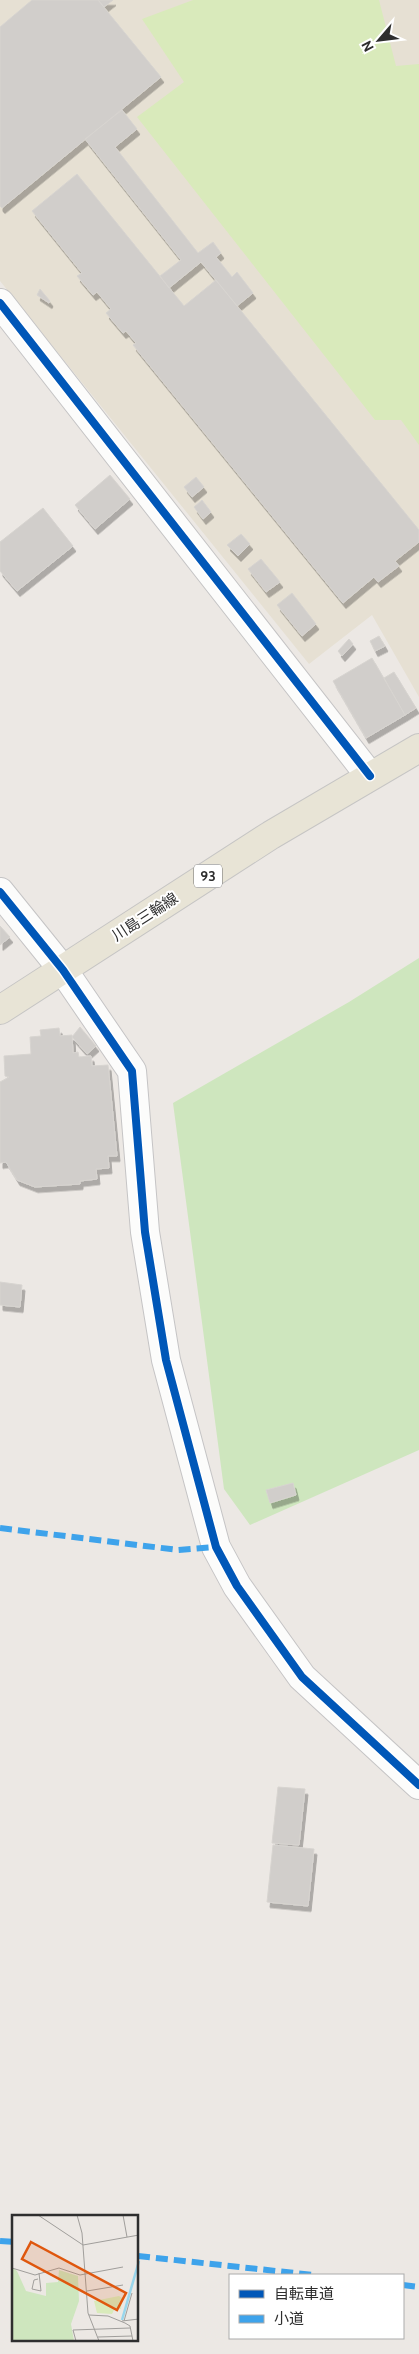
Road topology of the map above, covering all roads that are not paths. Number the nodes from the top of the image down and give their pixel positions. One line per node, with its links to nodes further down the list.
1 (0, 303): 3 (street)
2 (419, 748): 3 (main road, 川島三輪線 / 93)
3 (370, 776): 5 (main road, 川島三輪線 / 93)
4 (0, 892): 5 (street)
5 (63, 970): 6 (main road, 川島三輪線 / 93); 7 (street)
6 (0, 1010)
7 (419, 1785)

